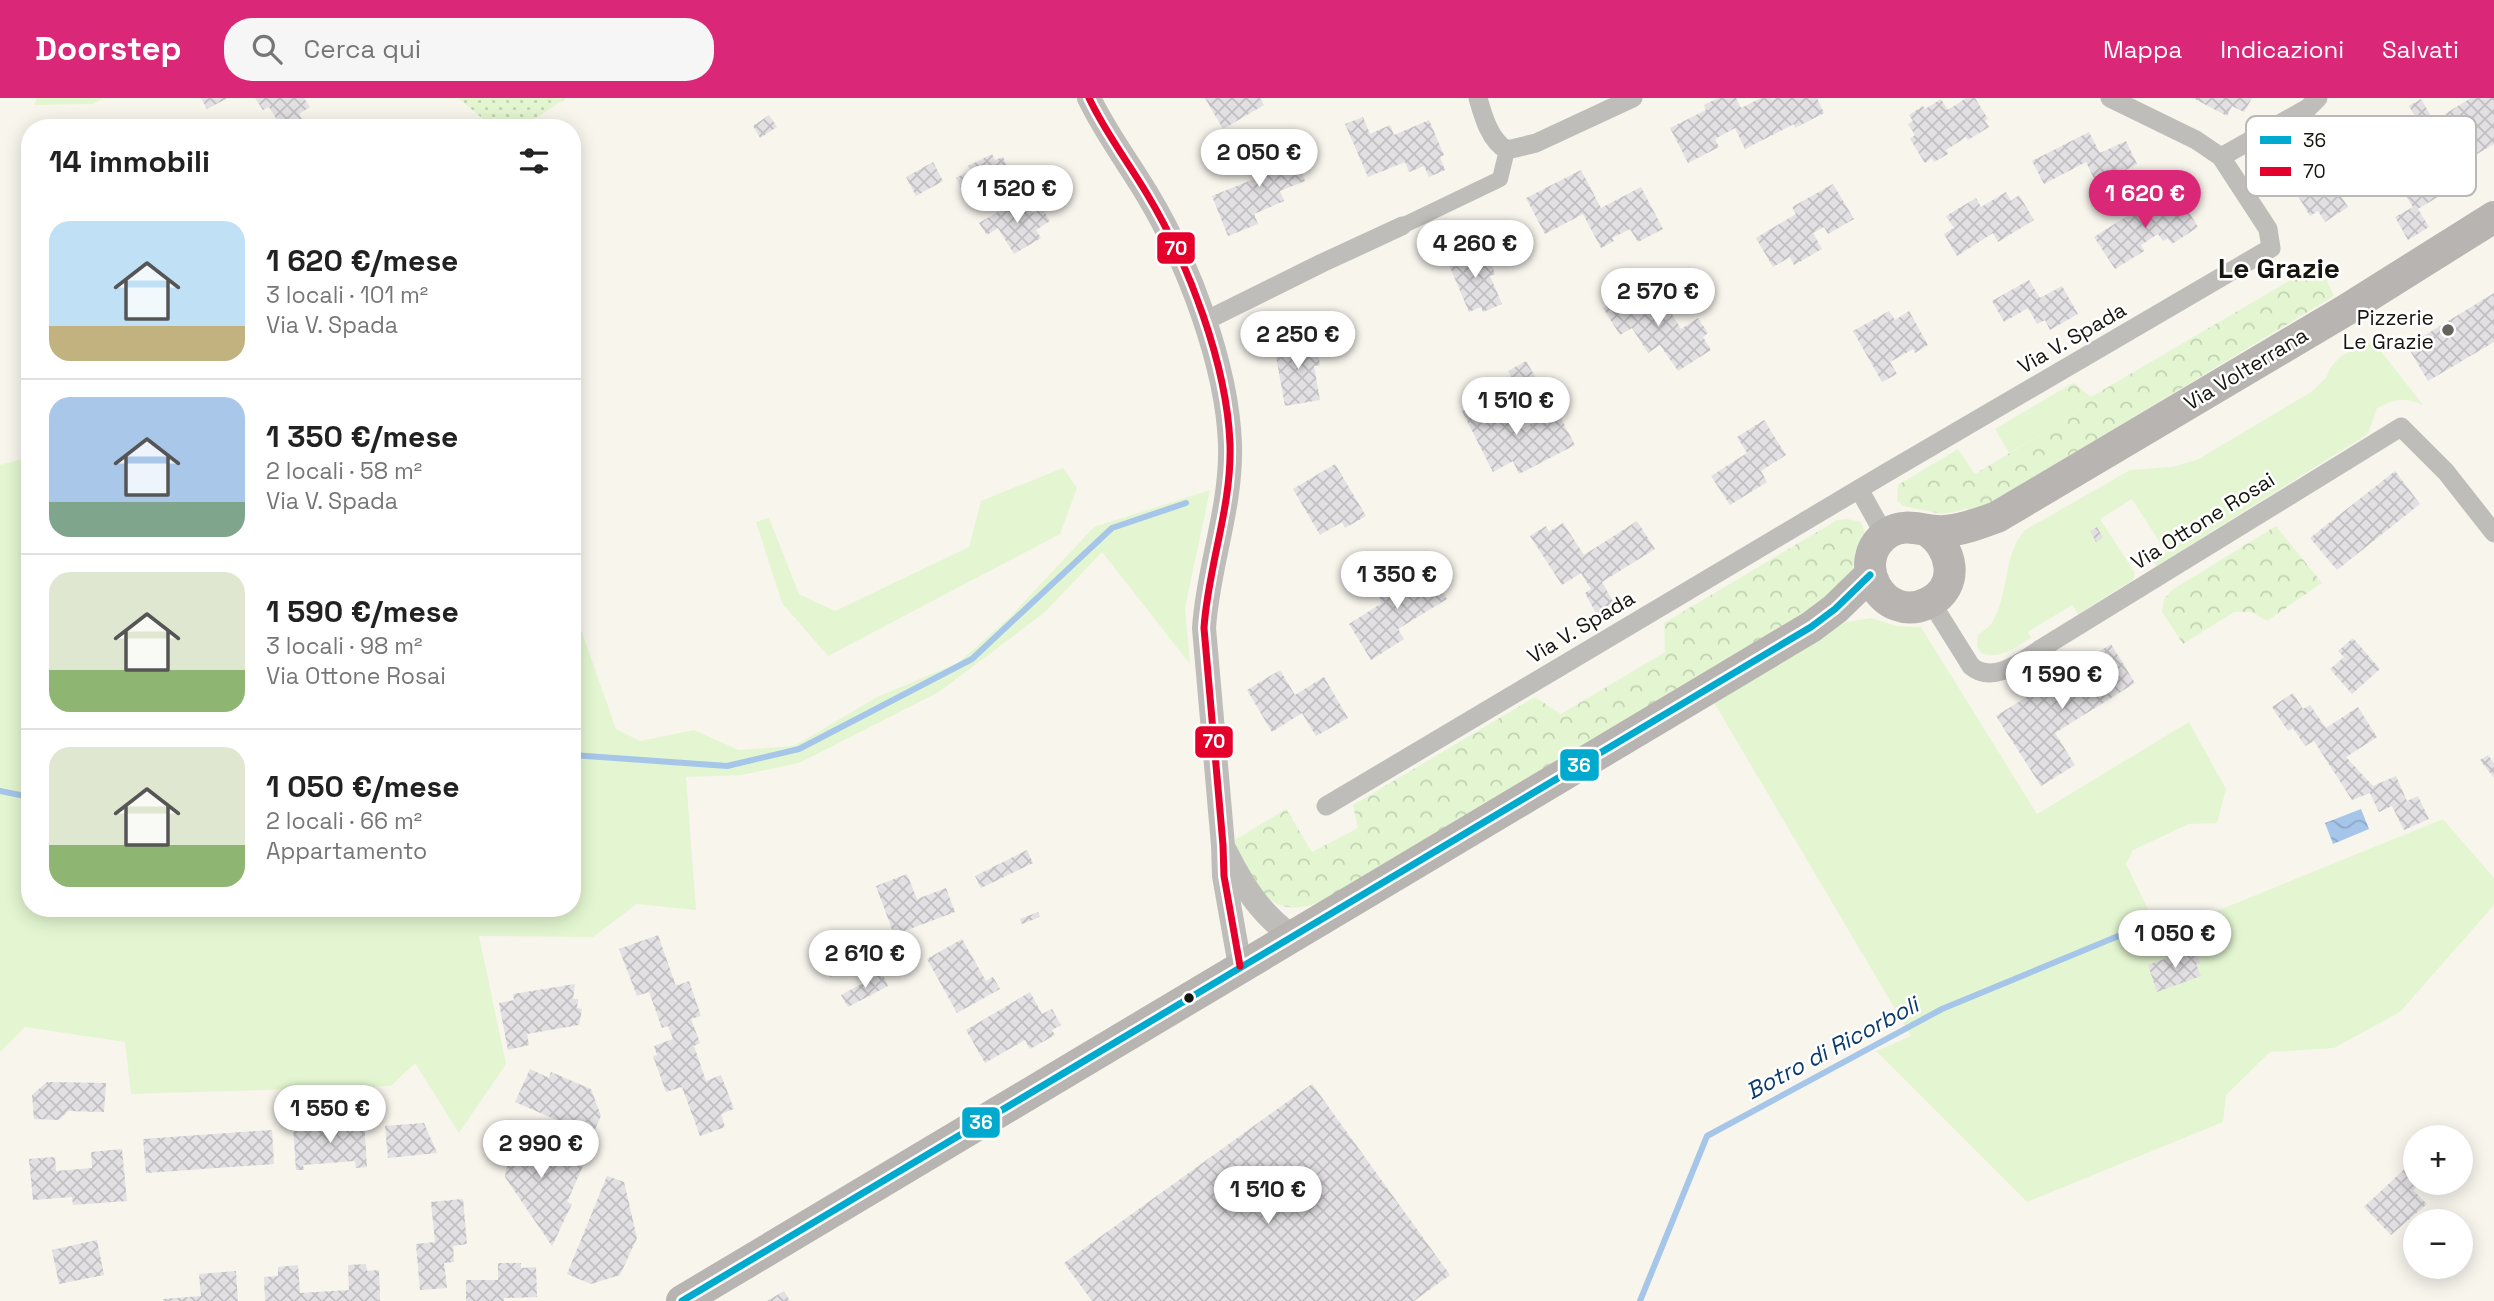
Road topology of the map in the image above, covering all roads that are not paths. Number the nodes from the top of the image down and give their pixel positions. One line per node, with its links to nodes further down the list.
1 (1089, 98): 14 (street)
2 (1479, 98): 8 (street)
3 (1633, 98): 8 (street)
4 (2110, 98): 9 (street)
5 (2318, 98): 6 (street)
6 (2294, 116)
7 (2246, 143): 9 (street)
8 (1507, 150): 13 (street)
9 (2221, 157): 10 (street, Via V. Spada)
10 (2246, 195)
11 (2246, 196): 15 (street, Via V. Spada)
12 (2494, 217): 16 (main road, Via Volterrana)
13 (1402, 226): 14 (street)
14 (1205, 321): 26 (street)
15 (1859, 489): 18 (street); 25 (street, Via V. Spada)
16 (1997, 517): 17 (main road, Via Volterrana); 20 (main road, Via Volterrana)
17 (1926, 530): 18 (main road, Via Volterrana); 20 (main road)
18 (1889, 532): 21 (main road)
19 (2494, 533): 22 (street, Via Ottone Rosai)
20 (1949, 559): 22 (main road)
21 (1870, 575): 23 (main road); 24 (main road)
22 (1931, 602): 23 (main road)
23 (1890, 603): 24 (main road)
24 (1811, 627): 27 (main road)
25 (1326, 806)
26 (1223, 845): 27 (street); 28 (street)
27 (1293, 937): 28 (main road)
28 (1240, 966): 29 (main road)
29 (682, 1301)

